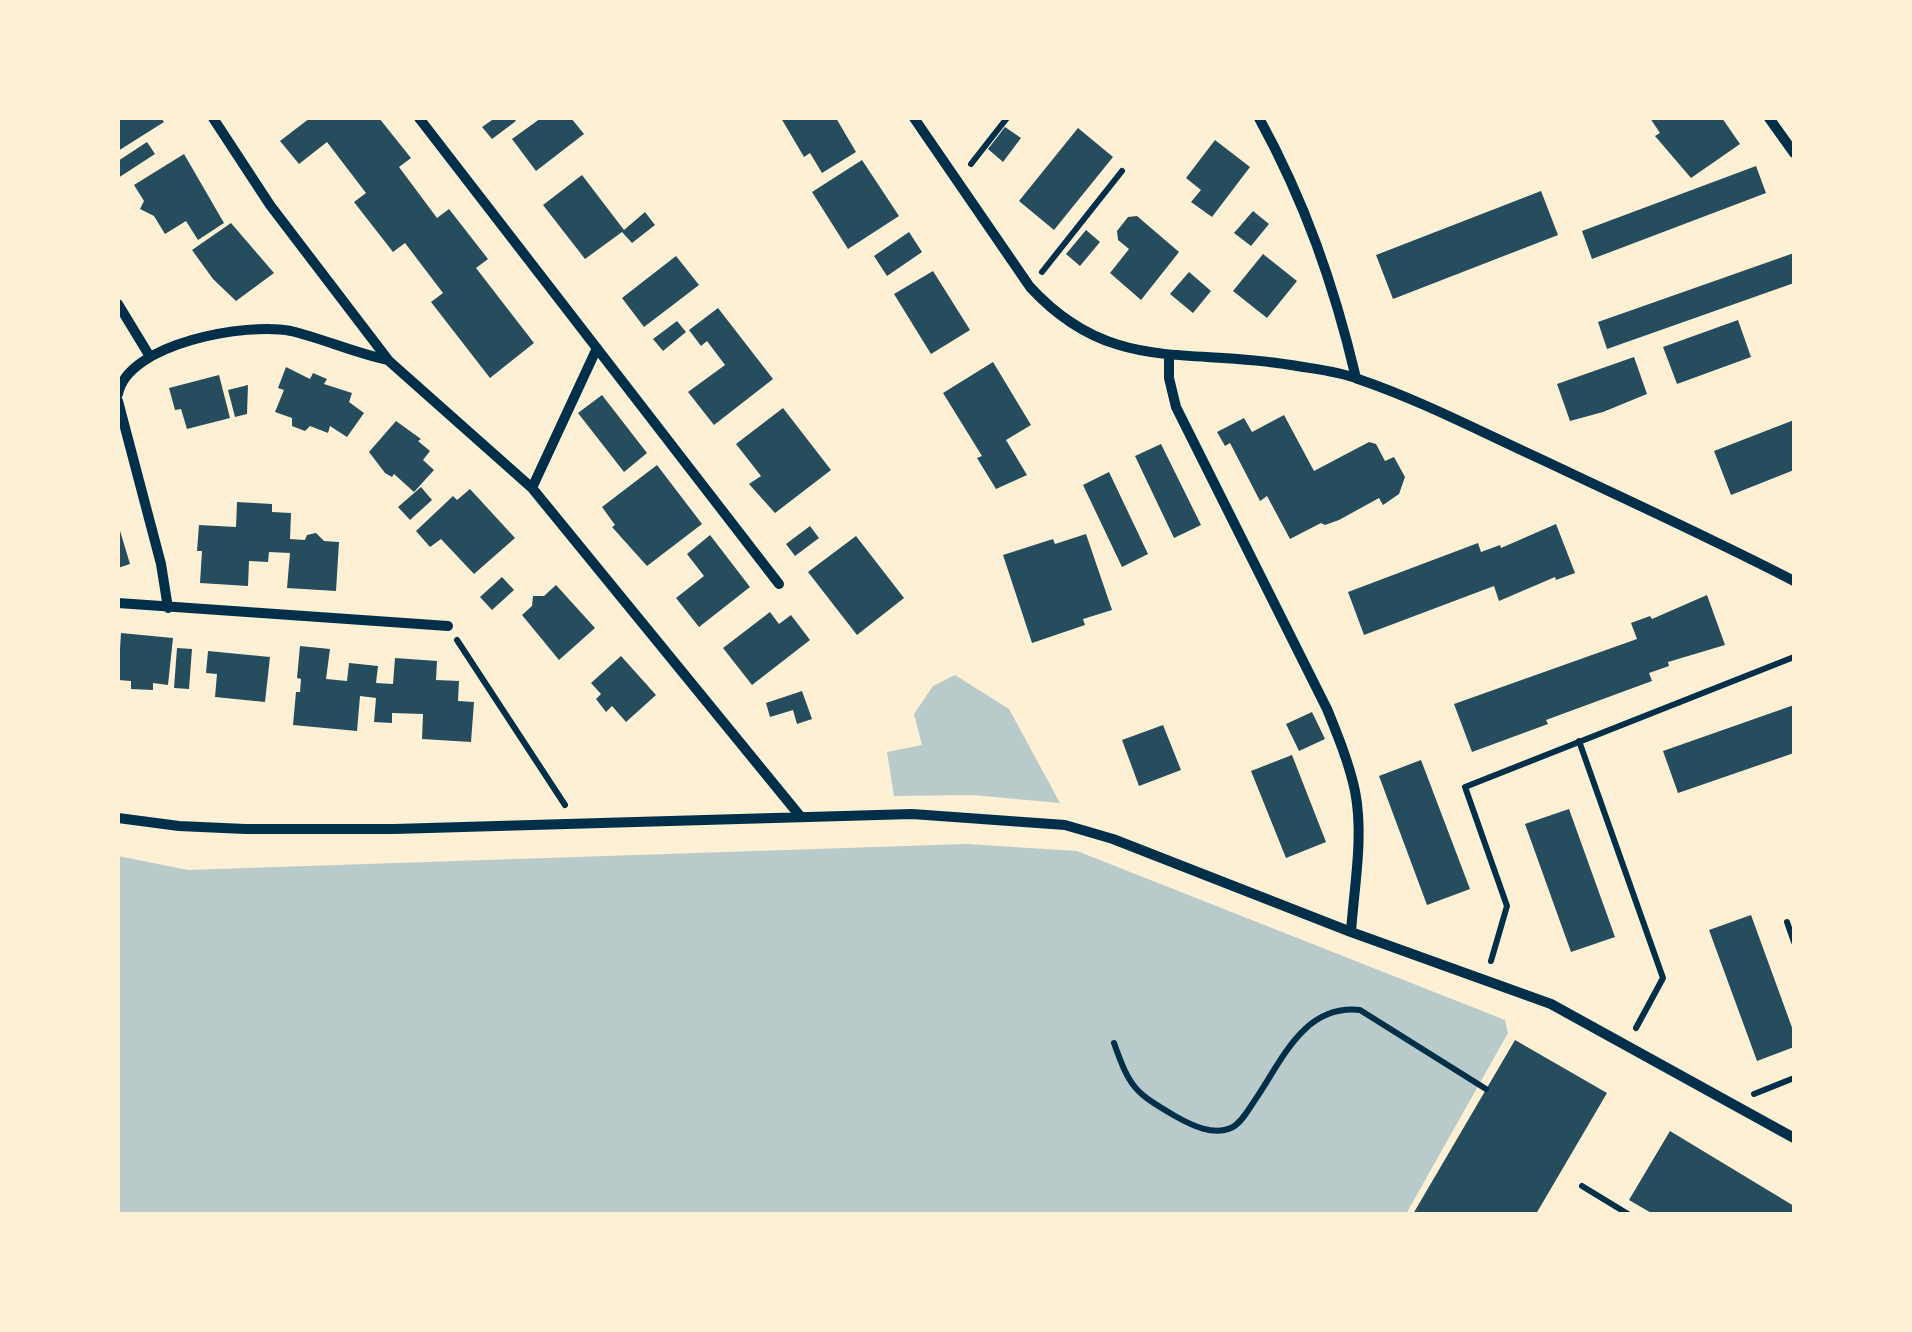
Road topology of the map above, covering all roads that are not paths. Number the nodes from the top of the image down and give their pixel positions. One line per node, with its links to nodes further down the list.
1 (213, 118): 11 (street)
2 (419, 118): 8 (street)
3 (914, 118): 10 (street)
4 (1259, 118): 12 (street)
5 (1769, 118): 6 (street)
6 (1794, 152)
7 (118, 304): 9 (street)
8 (597, 348): 14 (street); 16 (street)
9 (149, 355): 11 (street); 13 (street)
10 (1169, 355): 12 (street); 22 (street)
11 (390, 361): 14 (street)
12 (1356, 378): 15 (street)
13 (118, 398): 18 (street)
14 (532, 488): 20 (street)
15 (1794, 580)
16 (779, 584)
17 (118, 603): 18 (street)
18 (168, 608): 19 (street)
19 (448, 626)
20 (800, 816): 21 (street); 22 (street)
21 (118, 818)
22 (1351, 932): 23 (street)
23 (1794, 1138)

